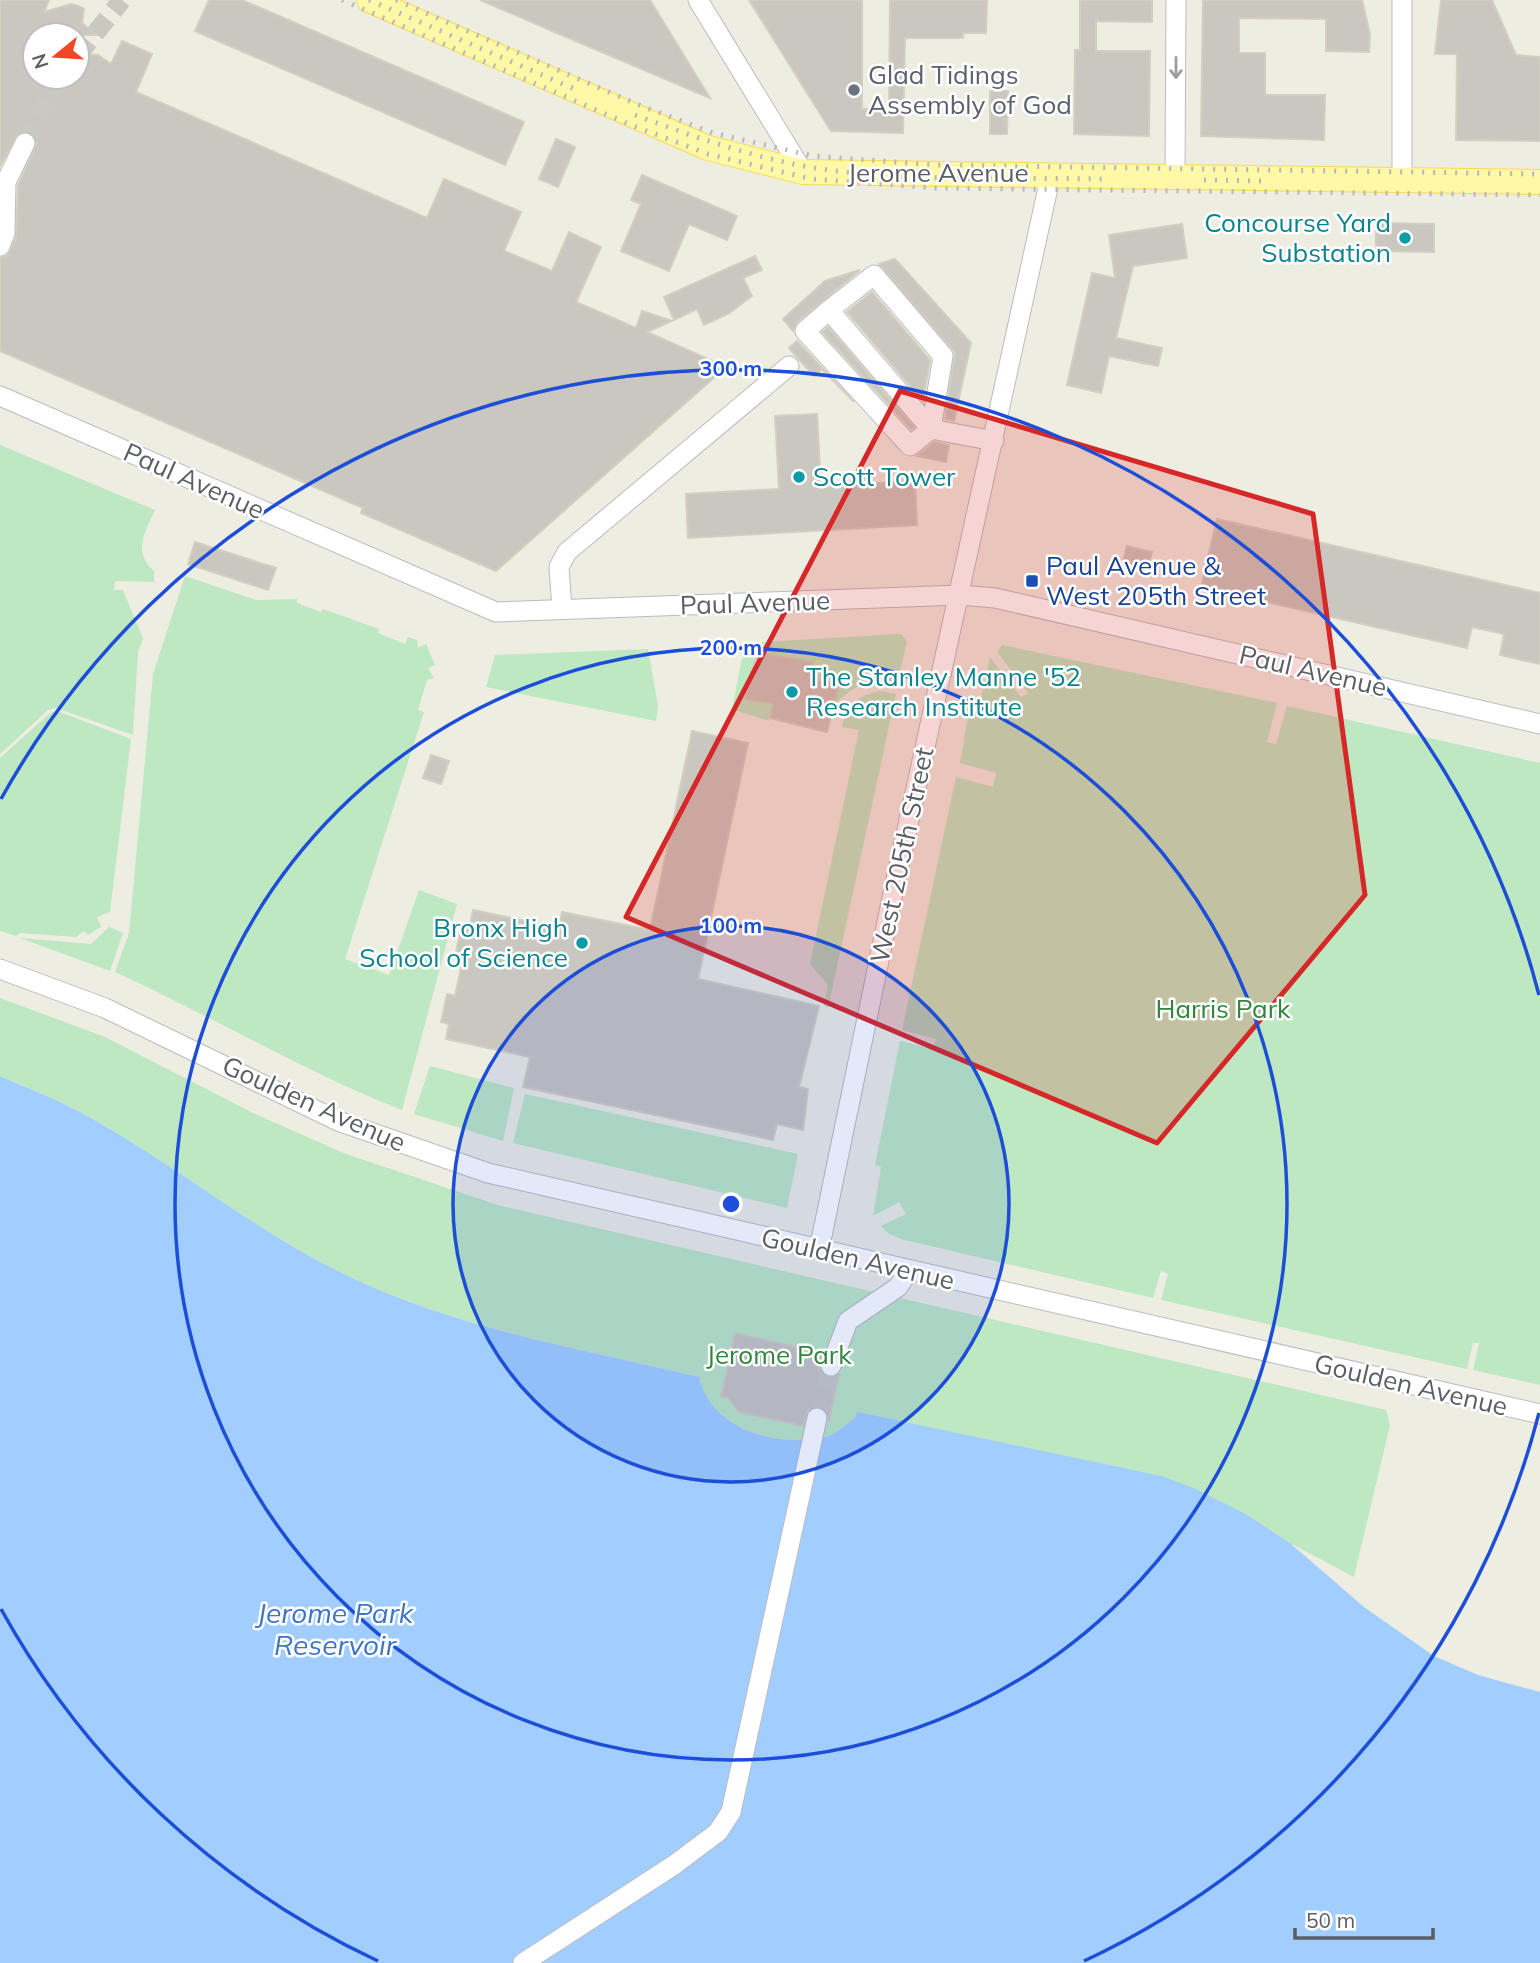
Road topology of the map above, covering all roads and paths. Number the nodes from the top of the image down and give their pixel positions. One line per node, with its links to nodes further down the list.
1 (369, 0): 6 (main road, Jerome Avenue)
2 (698, 0): 6 (street)
3 (1176, 0): 8 (street, one-way to 8)
4 (1402, 0): 9 (street)
5 (25, 143): 11 (street)
6 (803, 172): 7 (main road, Jerome Avenue)
7 (1051, 174): 8 (main road, Jerome Avenue); 16 (street, West 205th Street)
8 (1175, 176): 9 (main road, Jerome Avenue)
9 (1402, 180): 10 (main road, Jerome Avenue)
10 (1540, 182)
11 (0, 246)
12 (829, 310): 15 (street); 15 (street); 15 (street)
13 (789, 366): 18 (street)
14 (0, 396): 18 (street, Paul Avenue)
15 (931, 429): 16 (street)
16 (994, 441): 17 (street, West 205th Street)
17 (960, 595): 18 (street, Paul Avenue); 19 (street, Paul Avenue); 21 (street, West 205th Street)
18 (562, 610)
19 (1540, 724)
20 (0, 969): 21 (street, Goulden Avenue)
21 (819, 1250): 22 (street, Goulden Avenue)
22 (908, 1272): 23 (street); 24 (street, Goulden Avenue)
23 (831, 1366)
24 (1540, 1414)
25 (815, 1426): 26 (street)
26 (523, 1963)

